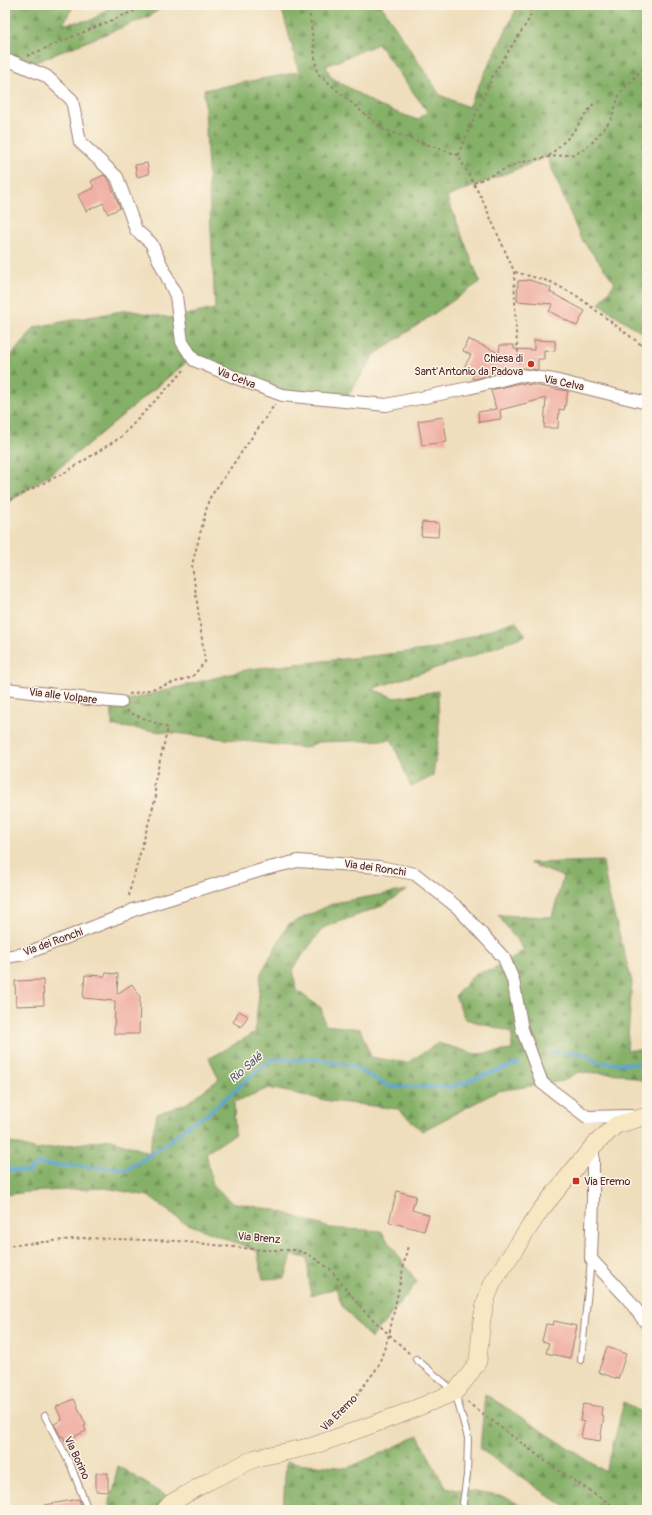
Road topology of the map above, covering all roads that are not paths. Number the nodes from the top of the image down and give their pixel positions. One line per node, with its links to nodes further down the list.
1 (9, 61): 2 (street, Via Celva)
2 (647, 403)
3 (5, 689): 4 (street, Via alle Volpare)
4 (121, 702)
5 (5, 957): 6 (street, Via dei Ronchi)
6 (647, 1116): 7 (street)
7 (593, 1146): 8 (street); 12 (street)
8 (591, 1259): 9 (street); 11 (lane)
9 (647, 1324)
10 (416, 1359): 12 (lane)
11 (581, 1360)
12 (456, 1392): 15 (street, Via Eremo); 16 (lane)
13 (45, 1416): 14 (lane, Via Borino)
14 (88, 1510)
15 (165, 1510)
16 (462, 1510)

